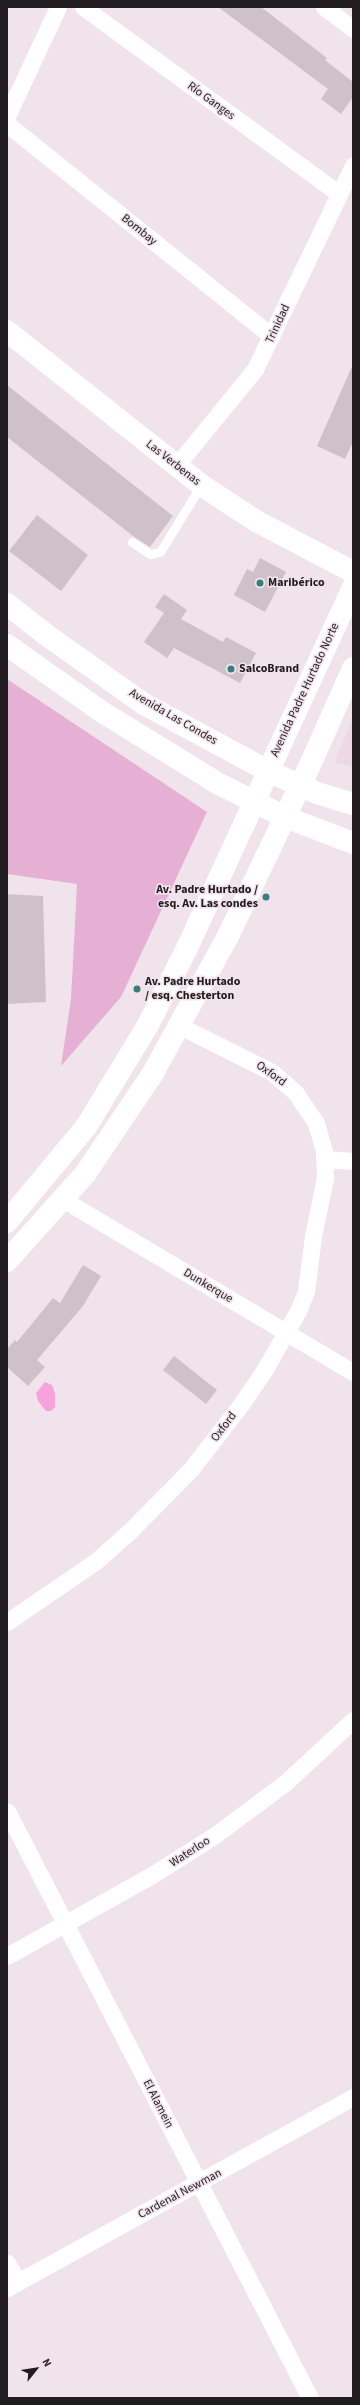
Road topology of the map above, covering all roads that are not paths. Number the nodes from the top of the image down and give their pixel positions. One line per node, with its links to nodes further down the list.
1 (58, 7): 5 (street)
2 (82, 7): 8 (street, Río Ganges)
3 (324, 7): 4 (street)
4 (353, 29)
5 (7, 116)
6 (7, 124): 10 (street, Bombay)
7 (353, 165): 8 (street, Trinidad)
8 (339, 194): 10 (street, Trinidad)
9 (7, 331): 11 (main road, Las Verbenas)
10 (272, 336): 11 (street, Trinidad)
11 (176, 466): 12 (main road, Las Verbenas)
12 (201, 485): 13 (lane); 14 (main road, Las Verbenas)
13 (132, 542)
14 (353, 572)
15 (353, 587): 19 (main road, Avenida Padre Hurtado Norte)
16 (7, 604): 19 (main road, Avenida Las Condes)
17 (7, 644): 21 (main road)
18 (353, 668): 20 (main road)
19 (268, 771): 20 (main road, Avenida Las Condes); 21 (main road, Avenida Padre Hurtado Norte)
20 (300, 786): 22 (main road, Avenida Las Condes); 23 (main road)
21 (253, 801): 23 (main road); 29 (main road, Avenida Padre Hurtado Norte)
22 (353, 804)
23 (285, 817): 24 (main road); 25 (main road)
24 (353, 843)
25 (180, 1026): 26 (street, Oxford); 28 (main road)
26 (325, 1159): 27 (street); 31 (street, Oxford)
27 (353, 1160)
28 (64, 1200): 30 (main road); 31 (street, Dunkerque)
29 (7, 1222)
30 (7, 1261)
31 (286, 1332): 32 (street, Dunkerque); 33 (street, Oxford)
32 (353, 1372)
33 (7, 1622)
34 (353, 1720): 36 (street, Waterloo)
35 (7, 1811): 36 (street, El Alamein)
36 (65, 1924): 37 (street, Waterloo); 39 (street, El Alamein)
37 (7, 1956)
38 (353, 2097): 39 (street, Cardenal Newman)
39 (199, 2183): 41 (street, Cardenal Newman); 42 (street, El Alamein)
40 (7, 2263): 41 (street)
41 (12, 2285)
42 (310, 2398)

